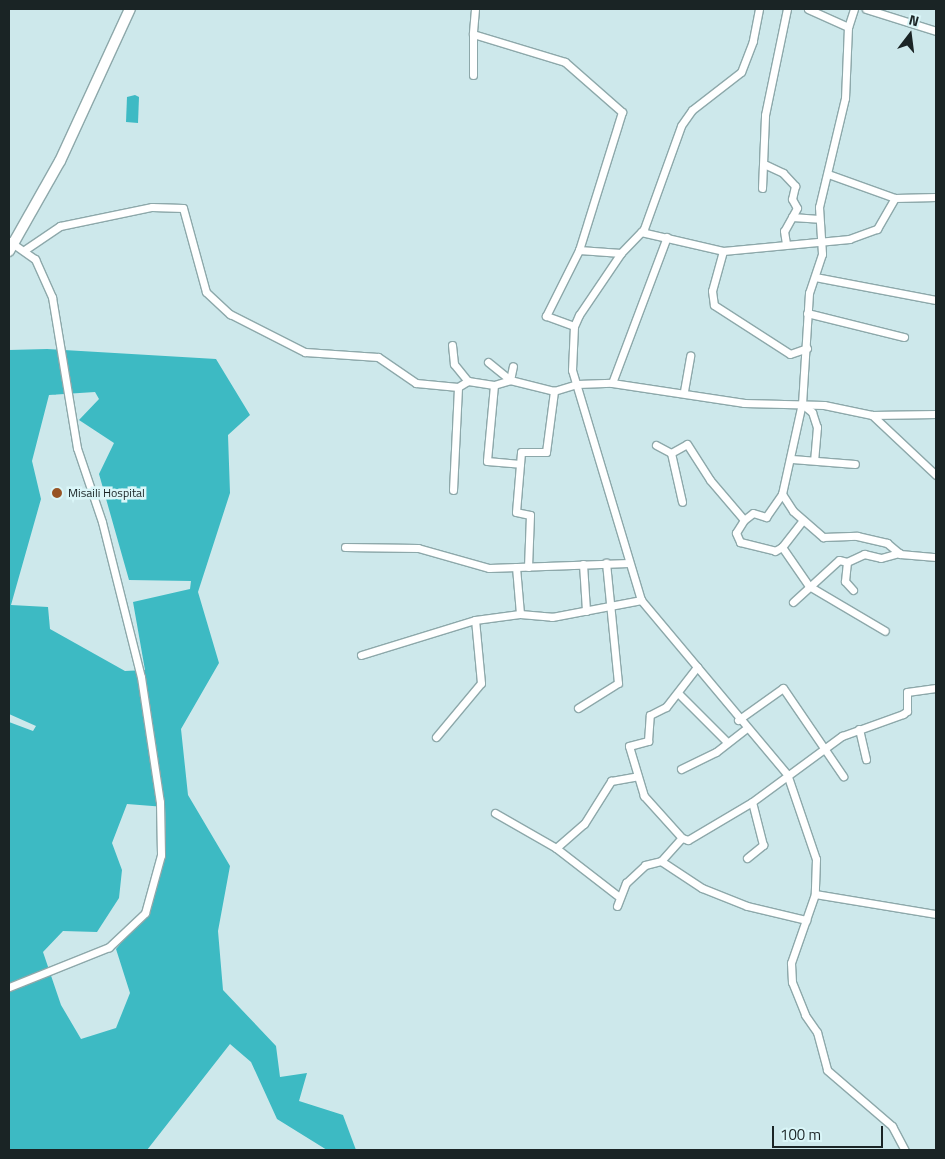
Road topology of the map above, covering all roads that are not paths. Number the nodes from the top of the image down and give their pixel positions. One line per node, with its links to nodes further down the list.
1 (130, 9): 23 (main road)
2 (475, 9): 10 (street)
3 (759, 9): 19 (street)
4 (787, 9): 12 (street)
5 (808, 9): 8 (street)
6 (854, 9): 8 (street)
7 (866, 9): 9 (street)
8 (848, 27): 13 (street)
9 (936, 31)
10 (473, 34): 11 (street); 25 (street)
11 (473, 75)
12 (764, 164): 14 (street); 17 (street)
13 (828, 174): 16 (street); 18 (street)
14 (762, 188)
15 (936, 197): 16 (street)
16 (895, 198): 21 (street)
17 (792, 217): 18 (street); 22 (street)
18 (819, 219): 21 (street)
19 (642, 232): 20 (street); 27 (street)
20 (667, 237): 26 (street); 40 (street)
21 (818, 240): 22 (street); 28 (street)
22 (786, 244): 26 (street)
23 (10, 245): 24 (street)
24 (26, 249): 43 (street); 107 (street)
25 (579, 250): 27 (street); 31 (street)
26 (723, 251): 34 (street)
27 (621, 253): 31 (street)
28 (815, 277): 29 (street); 30 (street)
29 (936, 300)
30 (807, 313): 32 (street); 34 (street)
31 (574, 326): 41 (street)
32 (904, 337)
33 (452, 346): 39 (street)
34 (807, 348): 46 (street)
35 (690, 356): 45 (street)
36 (488, 362): 38 (street)
37 (513, 366): 38 (street)
38 (510, 380): 42 (street); 44 (street)
39 (468, 381): 42 (street); 43 (street)
40 (612, 383): 41 (street); 45 (street)
41 (576, 384): 44 (street); 65 (street)
42 (494, 385): 53 (street)
43 (458, 388): 56 (street)
44 (554, 391): 53 (street)
45 (684, 391): 46 (street)
46 (802, 403): 48 (street); 51 (street); 52 (street)
47 (936, 414): 48 (street)
48 (872, 415): 55 (street)
49 (656, 445): 50 (street)
50 (671, 453): 58 (street); 59 (street)
51 (792, 458): 52 (street); 57 (street)
52 (814, 460): 54 (street)
53 (520, 464): 70 (street)
54 (855, 464)
55 (936, 475)
56 (453, 490)
57 (782, 494): 59 (street); 60 (street)
58 (682, 502)
59 (744, 520): 62 (street)
60 (803, 520): 62 (street); 63 (street)
61 (345, 546): 69 (street)
62 (782, 547): 71 (street)
63 (900, 554): 64 (street); 66 (street)
64 (936, 557)
65 (629, 562): 67 (street); 73 (street)
66 (847, 562): 71 (street); 72 (street)
67 (606, 563): 68 (street); 75 (street)
68 (583, 564): 70 (street); 76 (street)
69 (516, 567): 70 (street); 77 (street)
70 (528, 567)
71 (808, 586): 74 (street); 79 (street)
72 (852, 590)
73 (641, 600): 75 (street); 81 (street)
74 (793, 602)
75 (612, 607): 76 (street); 84 (street)
76 (586, 611): 77 (street)
77 (520, 614): 78 (street)
78 (475, 620): 80 (street); 88 (street)
79 (885, 631)
80 (361, 655)
81 (697, 667): 83 (street); 85 (street)
82 (936, 688): 87 (street)
83 (678, 693): 89 (street); 94 (street)
84 (578, 708)
85 (738, 720): 86 (street); 90 (street)
86 (745, 729): 89 (street); 93 (street)
87 (859, 729): 90 (street); 91 (street)
88 (436, 737)
89 (727, 742): 92 (street)
90 (826, 747): 93 (street); 95 (street)
91 (866, 759)
92 (681, 768)
93 (786, 774): 96 (street); 102 (street)
94 (638, 776): 98 (street); 99 (street)
95 (843, 776)
96 (752, 802): 98 (street); 100 (street)
97 (495, 813): 99 (street)
98 (682, 838): 101 (street)
99 (556, 848): 103 (street)
100 (747, 858)
101 (661, 861): 103 (street); 106 (street)
102 (815, 894): 105 (street); 106 (street)
103 (618, 896): 104 (street)
104 (618, 906)
105 (936, 914)
106 (806, 920): 108 (street)
107 (9, 987)
108 (904, 1150)

